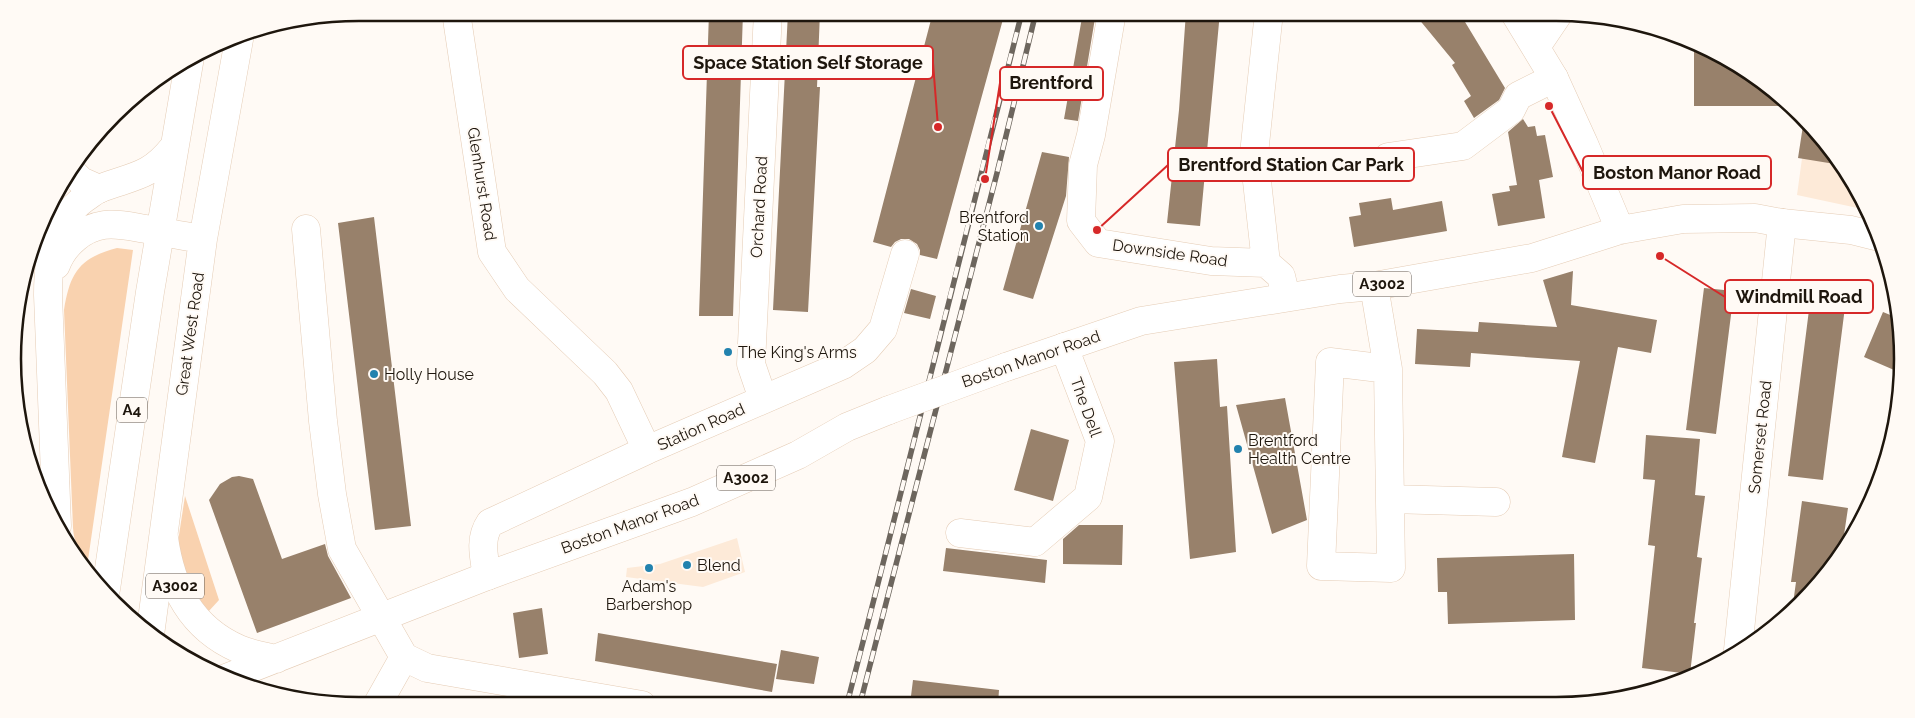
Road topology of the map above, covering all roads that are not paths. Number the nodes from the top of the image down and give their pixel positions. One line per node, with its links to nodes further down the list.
1 (457, 21): 29 (main road, Glenhurst Road)
2 (768, 21): 28 (main road, Orchard Road)
3 (1110, 21): 22 (main road, Downside Road)
4 (1268, 21): 22 (main road)
5 (1520, 21): 8 (main road)
6 (1554, 21): 8 (main road)
7 (238, 44): 20 (main road, Great West Road)
8 (1536, 47): 10 (main road)
9 (188, 67): 11 (main road, A4)
10 (1554, 78): 12 (main road); 17 (main road)
11 (173, 148): 14 (main road); 18 (main road, A4)
12 (1388, 157)
13 (75, 175): 14 (main road)
14 (99, 189): 24 (main road)
15 (1782, 223): 17 (main road, Boston Manor Road / A3002); 19 (main road, Boston Manor Road / A3002); 39 (main road, Somerset Road)
16 (306, 229): 37 (main road)
17 (1620, 230): 23 (main road, Boston Manor Road / A3002)
18 (160, 232): 20 (main road); 24 (main road); 36 (main road, A4)
19 (1870, 235)
20 (203, 239): 33 (main road, Great West Road)
21 (906, 254): 28 (main road, Station Road)
22 (1266, 263): 25 (main road)
23 (1374, 286): 25 (main road, Boston Manor Road / A3002); 27 (main road)
24 (48, 295): 30 (main road)
25 (1286, 297): 26 (main road, Boston Manor Road / A3002)
26 (1064, 347): 34 (main road, The Dell); 35 (main road, Boston Manor Road / A3002, bridge)
27 (1388, 369): 31 (main road); 31 (main road)
28 (763, 399): 29 (main road, Station Road)
29 (647, 450): 35 (main road, Station Road)
30 (46, 484)
31 (1390, 499): 32 (main road)
32 (1496, 502)
33 (163, 530): 38 (main road, Great West Road); 41 (main road, A3002)
34 (960, 533)
35 (487, 576): 37 (main road, Boston Manor Road / A3002)
36 (107, 584)
37 (381, 617): 40 (main road); 41 (main road, Boston Manor Road / A3002)
38 (151, 625)
39 (1739, 643)
40 (404, 657): 43 (main road); 44 (main road)
41 (276, 659): 42 (main road, Boston Manor Road / A3002)
42 (237, 674)
43 (382, 697)
44 (596, 697)

